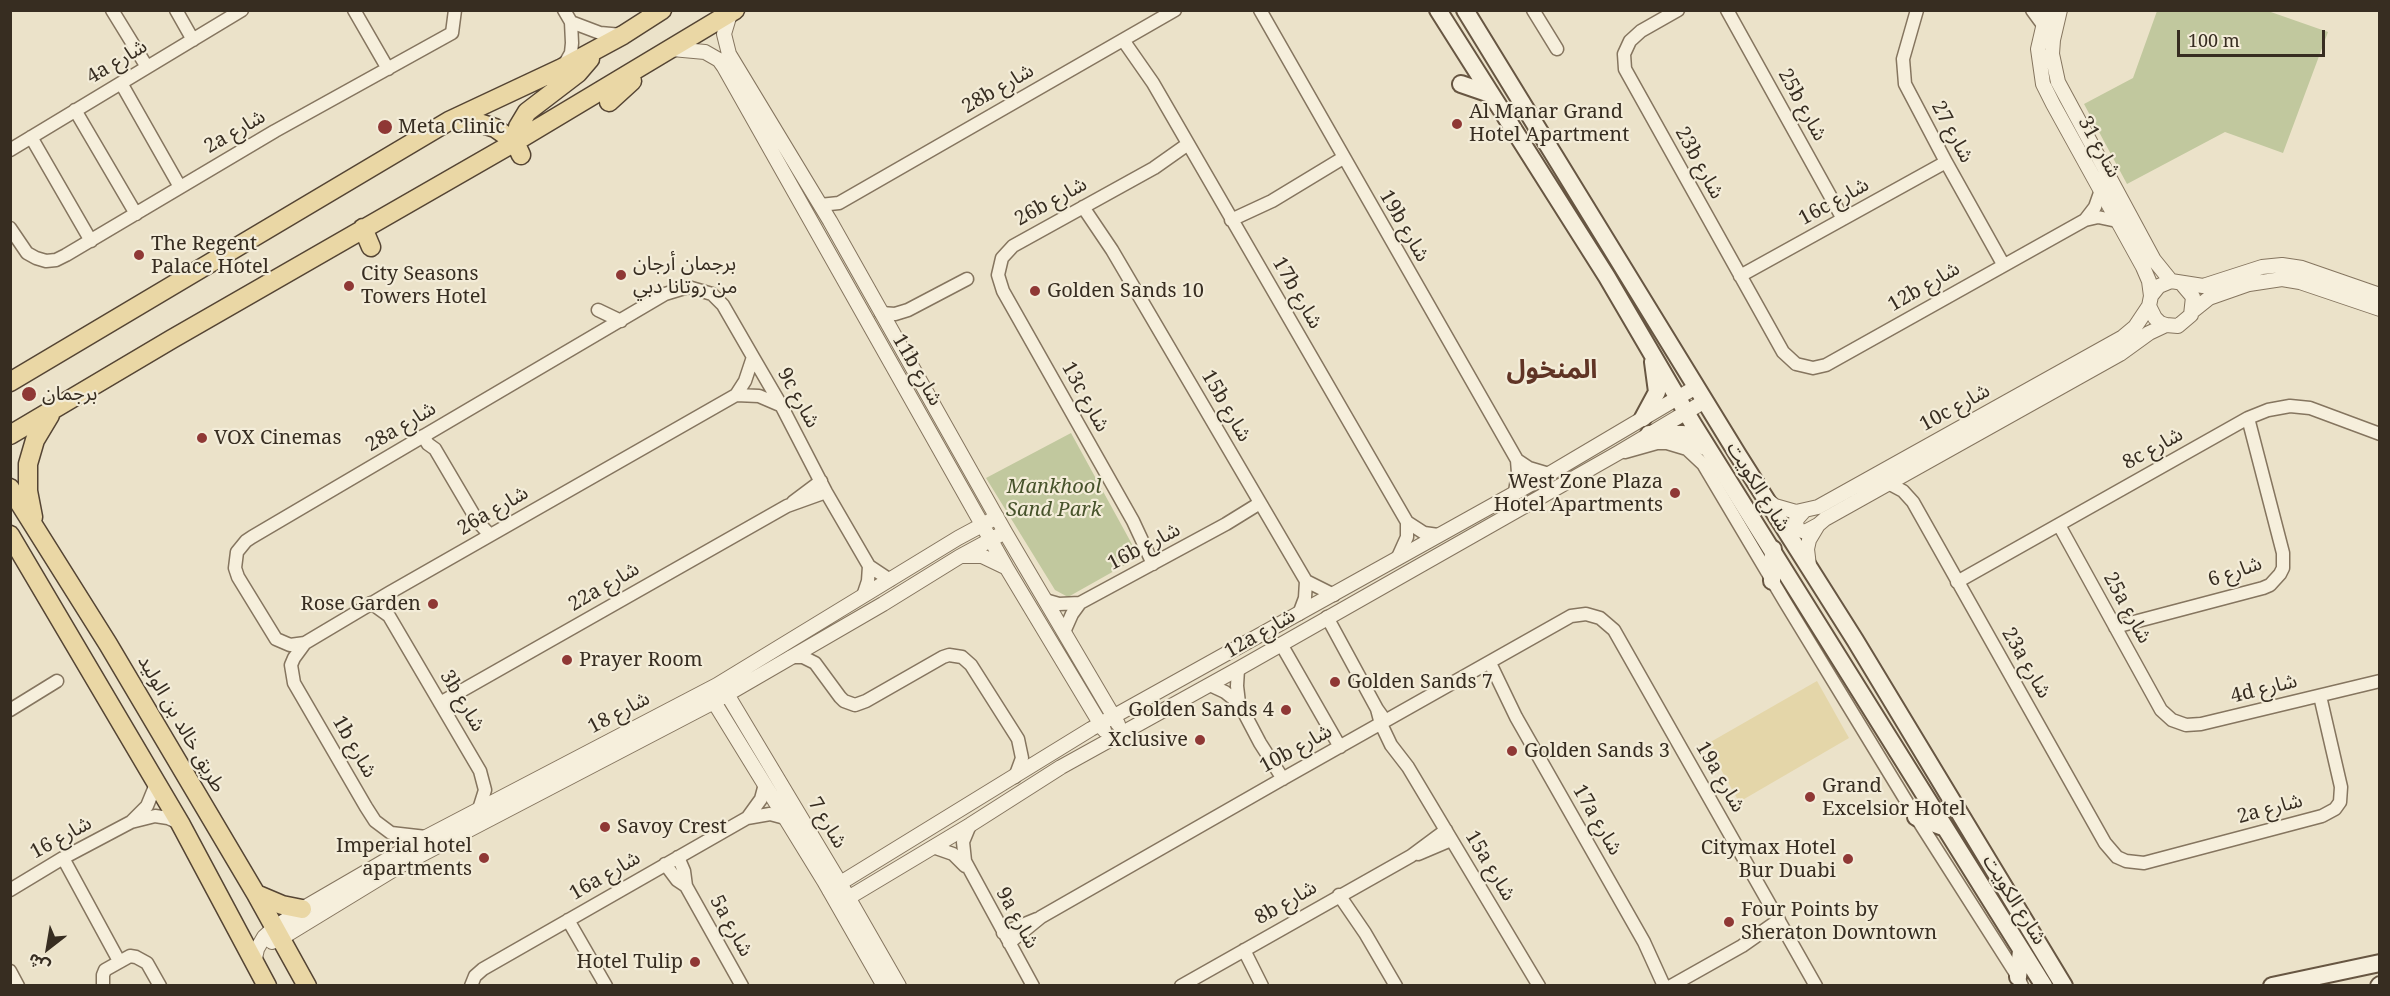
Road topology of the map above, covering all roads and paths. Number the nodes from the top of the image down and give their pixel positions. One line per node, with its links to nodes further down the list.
1 (112, 10): 31 (street)
2 (176, 10): 26 (street)
3 (354, 10): 33 (street)
4 (455, 10): 33 (street, 2a شارع)
5 (564, 10): 22 (street)
6 (641, 10): 24 (main road)
7 (662, 10): 24 (main road)
8 (1176, 10): 25 (street, 28b شارع)
9 (1260, 10): 44 (street, 19b شارع)
10 (1438, 10): 36 (main road, شارع الكويت)
11 (1465, 10): 21 (main road, شارع الكويت)
12 (1533, 10): 28 (street)
13 (1678, 10): 62 (street, 23b شارع)
14 (1727, 10): 52 (street, 25b شارع)
15 (1917, 10): 45 (street, شارع 27)
16 (2032, 10): 23 (street)
17 (2047, 10): 23 (street, شارع 31)
18 (2060, 10): 64 (street, شارع 31)
19 (733, 12): 27 (main road); 49 (street, 11b شارع)
20 (234, 13): 26 (street, 4a شارع)
21 (1476, 19): 84 (main road, شارع الكويت)
22 (571, 22): 24 (street); 32 (street)
23 (2043, 25): 47 (street, شارع 31)
24 (627, 33): 29 (main road)
25 (1127, 38): 42 (street, 17b شارع); 48 (street, 28b شارع)
26 (193, 40): 31 (street, 4a شارع)
27 (672, 49): 30 (main road); 104 (street, 11b شارع)
28 (1557, 49)
29 (592, 52): 32 (main road); 41 (main road)
30 (641, 66): 37 (main road); 41 (main road)
31 (147, 68): 34 (street, 4a شارع)
32 (562, 68): 39 (main road)
33 (388, 69): 46 (street, 2a شارع)
34 (121, 83): 38 (street, 4a شارع); 46 (street)
35 (1461, 84): 36 (main road)
36 (1490, 94): 77 (main road, شارع الكويت)
37 (609, 102)
38 (75, 111): 40 (street, 4a شارع); 51 (street)
39 (449, 121): 41 (main road); 80 (main road)
40 (31, 137): 43 (street, 4a شارع); 59 (street)
41 (518, 148): 58 (main road)
42 (1190, 148): 50 (street, 26b شارع); 56 (street, 17b شارع)
43 (11, 149)
44 (1345, 162): 56 (street); 95 (street, 19b شارع)
45 (1946, 162): 52 (street, 16c شارع); 61 (street, شارع 27)
46 (180, 188): 51 (street, 2a شارع)
47 (2101, 190): 53 (street); 55 (street, شارع 31)
48 (839, 202): 49 (street, 28b شارع); 54 (street)
49 (820, 205): 54 (street, 11b شارع)
50 (1087, 205): 65 (street, 26b شارع); 105 (street, 15b شارع)
51 (136, 214): 59 (street, 2a شارع)
52 (1843, 219): 62 (street, 16c شارع)
53 (2085, 220): 55 (street, 12b شارع); 61 (street, 12b شارع)
54 (830, 221): 73 (street, 11b شارع)
55 (2117, 221): 68 (street, شارع 31)
56 (1234, 224): 108 (street, 17b شارع)
57 (10, 228): 59 (street, 2a شارع)
58 (363, 228): 60 (main road); 86 (main road)
59 (91, 241)
60 (371, 247)
61 (2003, 264): 78 (street, 12b شارع)
62 (1740, 276): 78 (street, 23b شارع)
63 (967, 279): 72 (street)
64 (2176, 283): 67 (street); 68 (street); 69 (street)
65 (1003, 291): 122 (street, 13c شارع)
66 (666, 294): 74 (street, 28a شارع); 79 (street, 9c شارع)
67 (2379, 295)
68 (2150, 301): 75 (street); 106 (street, 10c شارع)
69 (2194, 309): 70 (street); 75 (street)
70 (2379, 309)
71 (598, 310): 74 (street)
72 (908, 310): 73 (street); 76 (street)
73 (881, 313): 76 (street, 11b شارع)
74 (621, 321): 89 (street, 28a شارع)
75 (2166, 325): 96 (street, 10c شارع)
76 (894, 337): 107 (street, 11b شارع)
77 (1650, 350): 84 (main road, شارع الكويت); 87 (main road)
78 (1783, 352)
79 (753, 357): 83 (street); 85 (street, 9c شارع)
80 (35, 368): 81 (main road); 82 (main road)
81 (10, 375)
82 (10, 382)
83 (736, 395): 85 (street); 116 (street, 26a شارع)
84 (1693, 401): 87 (street, 12a شارع); 90 (street, 12a شارع); 93 (main road, شارع الكويت); 102 (main road, شارع الكويت)
85 (781, 405): 99 (street, 9c شارع)
86 (53, 412): 92 (main road); 112 (main road)
87 (1644, 418): 97 (street, 12a شارع)
88 (2248, 418): 91 (street, 8c شارع); 111 (street, 8c شارع); 140 (street, شارع 6)
89 (427, 434): 116 (street); 143 (street, 28a شارع)
90 (1649, 434): 93 (main road); 94 (street, 12a شارع)
91 (2379, 434)
92 (10, 435)
93 (1712, 452): 120 (main road, شارع الكويت)
94 (1618, 453): 128 (street); 139 (street, 12a شارع)
95 (1517, 460): 97 (street); 101 (street)
96 (1913, 469): 98 (street, 10c شارع); 103 (street, 23a شارع)
97 (1549, 474): 101 (street, 12a شارع)
98 (1888, 483): 103 (street, 23a شارع); 110 (street, 10c شارع)
99 (823, 487): 123 (street, 9c شارع); 157 (street, 22a شارع)
100 (10, 488): 112 (main road, طريق خالد بن الوليد)
101 (1515, 492): 115 (street, 12a شارع)
102 (1766, 500): 106 (street); 124 (main road, شارع الكويت)
103 (1913, 502): 129 (street, 23a شارع)
104 (970, 503): 109 (street, 11b شارع); 117 (street)
105 (1262, 507): 122 (street, 16b شارع); 127 (street, 15b شارع)
106 (1804, 511): 110 (street)
107 (998, 517): 109 (street, شارع 18); 113 (street, 11b شارع)
108 (1407, 522): 115 (street); 121 (street)
109 (983, 525): 117 (street, شارع 18); 118 (street, 11b شارع)
110 (1818, 525): 124 (street)
111 (2059, 525): 129 (street, 8c شارع); 140 (street, 25a شارع)
112 (35, 527): 196 (main road, طريق خالد بن الوليد)
113 (1005, 532): 118 (street, شارع 18); 133 (street, 11b شارع)
114 (10, 535): 171 (main road)
115 (1438, 535): 121 (street, 12a شارع)
116 (487, 537): 130 (street, 26a شارع)
117 (958, 538): 126 (street, شارع 18)
118 (990, 540): 119 (street, شارع 18); 125 (street, 11b شارع)
119 (959, 556): 125 (street); 145 (street, شارع 18)
120 (1777, 556): 128 (main road); 142 (main road); 180 (main road, شارع الكويت)
121 (1398, 557): 131 (street, 12a شارع)
122 (1156, 562): 135 (street, 16b شارع)
123 (869, 566): 126 (street, 9c شارع); 132 (street)
124 (1809, 566): 142 (main road, شارع الكويت)
125 (1006, 567): 154 (street, 11b شارع)
126 (890, 580): 132 (street, شارع 18)
127 (1306, 581): 131 (street); 136 (street)
128 (1772, 581): 174 (street)
129 (1957, 582): 183 (street, 23a شارع)
130 (389, 593): 134 (street, 26a شارع); 137 (street)
131 (1334, 594): 136 (street, 12a شارع)
132 (864, 596): 151 (street, شارع 18)
133 (1045, 600): 135 (street); 141 (street, 11b شارع)
134 (371, 603): 137 (street, 3b شارع); 143 (street, 26a شارع)
135 (1080, 603): 141 (street)
136 (1299, 614): 159 (street, 12a شارع)
137 (389, 616): 157 (street, 3b شارع)
138 (1571, 616): 146 (street, 10b شارع); 201 (street, 19a شارع)
139 (1327, 617): 144 (street, 12a شارع); 163 (street, 15a شارع)
140 (2115, 627): 161 (street, 25a شارع)
141 (1064, 632): 155 (street, 11b شارع)
142 (1856, 640): 210 (main road, شارع الكويت)
143 (305, 644): 182 (street, 1b شارع)
144 (1281, 644): 147 (street, 12a شارع); 168 (street)
145 (790, 657): 152 (street, شارع 18); 169 (street)
146 (1487, 665): 163 (street, 10b شارع); 214 (street, 17a شارع)
147 (1238, 669): 150 (street, 12a شارع); 158 (street)
148 (57, 681): 160 (street)
149 (2379, 681): 153 (street, 4d شارع)
150 (1210, 685): 158 (street); 165 (street, 12a شارع)
151 (715, 686): 152 (street, شارع 7); 156 (street, شارع 7); 173 (street, شارع 18)
152 (728, 694): 156 (street, شارع 18); 187 (street, شارع 7)
153 (2320, 696): 161 (street, 4d شارع); 183 (street, 2a شارع)
154 (1086, 698): 164 (street, 11b شارع); 166 (street)
155 (1103, 698): 159 (street); 162 (street, 11b شارع)
156 (714, 702): 172 (street, شارع 7); 202 (street, شارع 18)
157 (440, 703): 173 (street, 3b شارع)
158 (1239, 703): 170 (street)
159 (1132, 706): 162 (street, 12a شارع)
160 (10, 710)
161 (2161, 710)
162 (1113, 716): 164 (street, 12a شارع); 165 (street, 11b شارع)
163 (1383, 722): 168 (street, 10b شارع); 181 (street, 15a شارع)
164 (1100, 724): 166 (street, 12a شارع); 167 (street, 11b شارع)
165 (1122, 733): 167 (street, 12a شارع)
166 (1077, 737): 169 (street, 12a شارع)
167 (1109, 740): 179 (street, 12a شارع)
168 (1340, 747): 170 (street, 10b شارع)
169 (1016, 777): 190 (street, 12a شارع)
170 (1280, 780): 204 (street, 10b شارع)
171 (156, 784): 177 (street, شارع 16); 178 (main road)
172 (765, 784): 175 (street, 16a شارع); 176 (street, شارع 7)
173 (479, 809): 182 (street, شارع 18)
174 (1916, 817): 180 (main road); 212 (street)
175 (747, 818): 176 (street, 16a شارع); 185 (street, 16a شارع)
176 (785, 818): 193 (street, شارع 7)
177 (131, 822): 178 (street, شارع 16); 186 (street, شارع 16)
178 (180, 824): 203 (main road)
179 (970, 825): 184 (street, 12a شارع); 189 (street, 9a شارع)
180 (1943, 827): 212 (main road, شارع الكويت)
181 (1448, 835): 195 (street, 8b شارع); 228 (street, 15a شارع)
182 (426, 837): 198 (street, شارع 18)
183 (2105, 843)
184 (933, 847): 189 (street, 9a شارع); 191 (street, 12a شارع)
185 (678, 857): 188 (street, 16a شارع); 192 (street, 5a شارع)
186 (63, 858): 194 (street, شارع 16); 207 (street)
187 (828, 862): 190 (street); 193 (street, شارع 7)
188 (665, 864): 192 (street, 5a شارع); 200 (street, 16a شارع)
189 (968, 869): 204 (street, 9a شارع)
190 (862, 870): 193 (street, 12a شارع)
191 (868, 885): 197 (street, 12a شارع); 199 (street)
192 (686, 886): 222 (street, 5a شارع)
193 (835, 887): 197 (street, شارع 7)
194 (10, 890)
195 (1343, 893): 206 (street, 8b شارع); 227 (street)
196 (256, 894): 198 (main road); 202 (main road, طريق خالد بن الوليد)
197 (843, 901): 199 (street, شارع 7); 213 (street, شارع 7)
198 (302, 909): 202 (street, شارع 18)
199 (860, 919): 223 (street, شارع 7)
200 (568, 920): 220 (street, 16a شارع); 221 (street)
201 (1782, 924): 214 (street); 229 (street, 19a شارع)
202 (277, 933): 205 (street, شارع 18); 219 (main road, طريق خالد بن الوليد)
203 (241, 938): 205 (street, شارع 18); 208 (main road)
204 (1006, 938): 224 (street, 9a شارع)
205 (260, 943): 208 (street)
206 (1240, 951): 225 (street, 8b شارع); 226 (street)
207 (119, 961): 216 (street); 217 (street)
208 (254, 963): 218 (main road)
209 (2379, 963): 234 (main road)
210 (2051, 965): 232 (main road, شارع الكويت); 233 (main road)
211 (10, 971): 215 (street)
212 (2024, 976): 230 (main road); 231 (main road, شارع الكويت)
213 (882, 984)
214 (1669, 985)
215 (18, 986)
216 (103, 986)
217 (160, 986)
218 (267, 986)
219 (307, 986)
220 (471, 986)
221 (606, 986)
222 (742, 986)
223 (899, 986)
224 (1033, 986)
225 (1181, 986)
226 (1260, 986)
227 (1396, 986)
228 (1539, 986)
229 (1816, 986)
230 (2035, 986)
231 (2044, 986)
232 (2064, 986)
233 (2077, 986)
234 (2272, 986)

